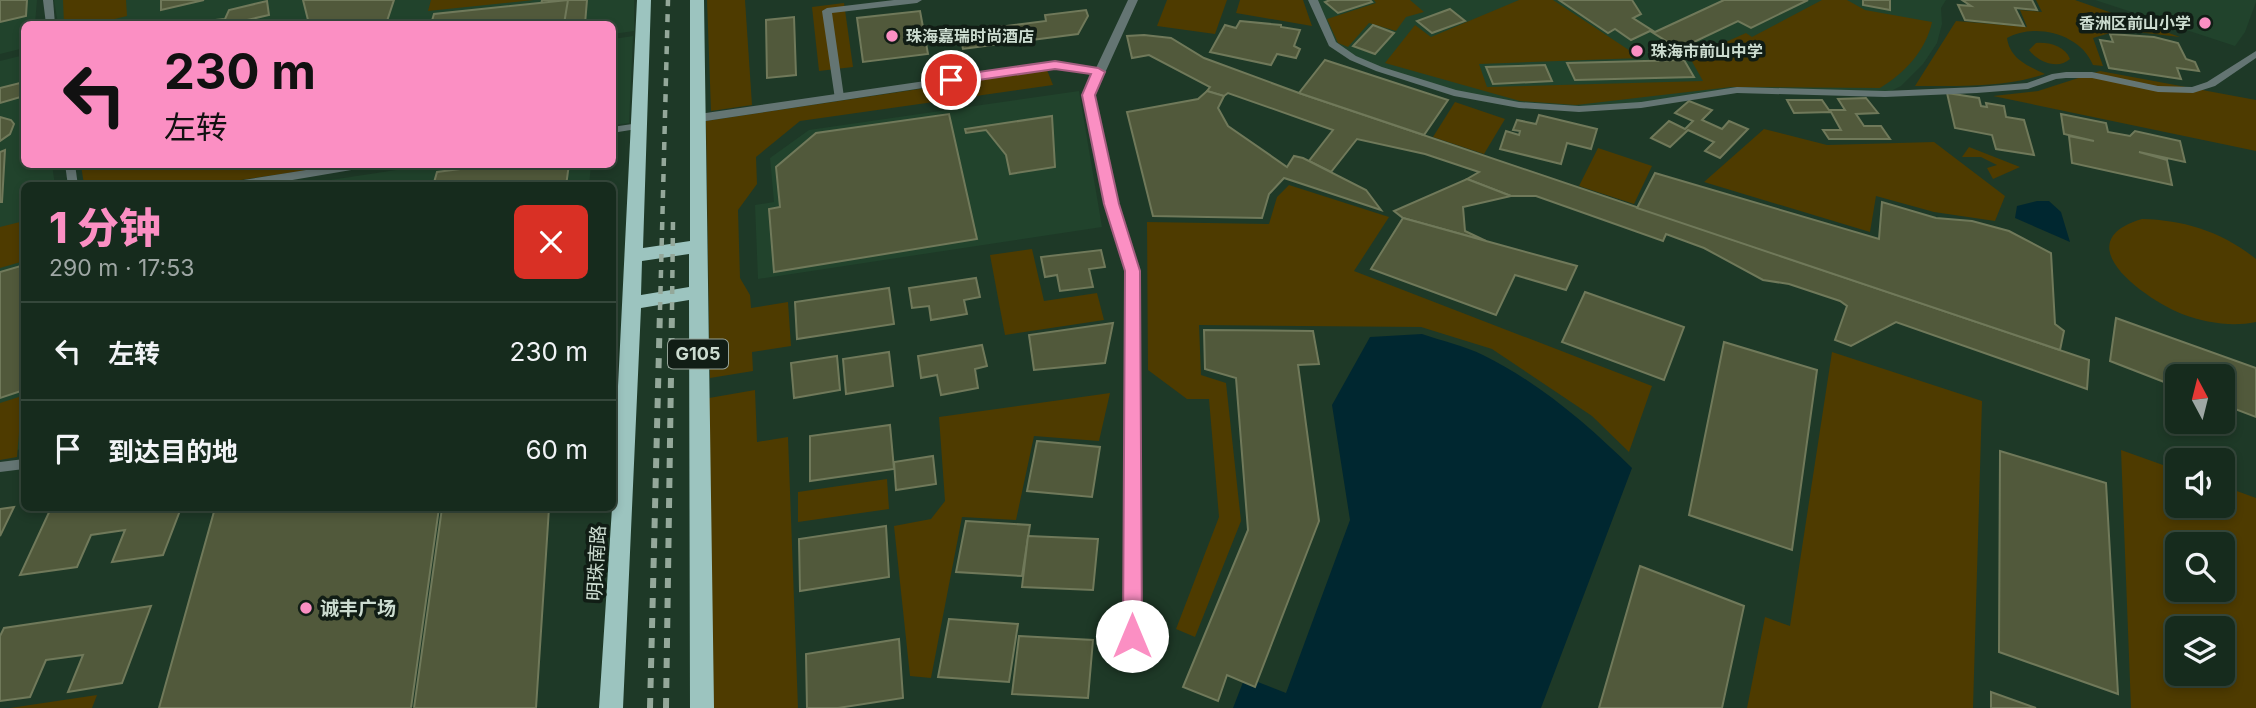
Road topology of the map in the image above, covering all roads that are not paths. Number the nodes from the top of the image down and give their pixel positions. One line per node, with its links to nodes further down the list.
1 (48, 0): 7 (lane)
2 (644, 0): 12 (highway, 明珠南路)
3 (697, 0): 11 (highway, G105)
4 (917, 0): 10 (lane)
5 (1133, 0): 9 (street)
6 (1313, 0): 8 (lane)
7 (51, 21)
8 (2256, 54)
9 (1098, 72): 10 (street); 22 (street)
10 (839, 97): 11 (street)
11 (699, 118): 16 (highway, G105)
12 (639, 126): 13 (lane); 17 (highway, 明珠南路)
13 (616, 129)
14 (344, 168): 15 (lane)
15 (256, 182)
16 (698, 246): 17 (highway); 18 (highway, G105)
17 (634, 256): 19 (highway, 明珠南路)
18 (698, 292): 19 (highway); 24 (highway, G105)
19 (632, 303): 23 (highway, 明珠南路)
20 (21, 464): 21 (lane)
21 (0, 467)
22 (1132, 636)
23 (611, 708)
24 (702, 708)

